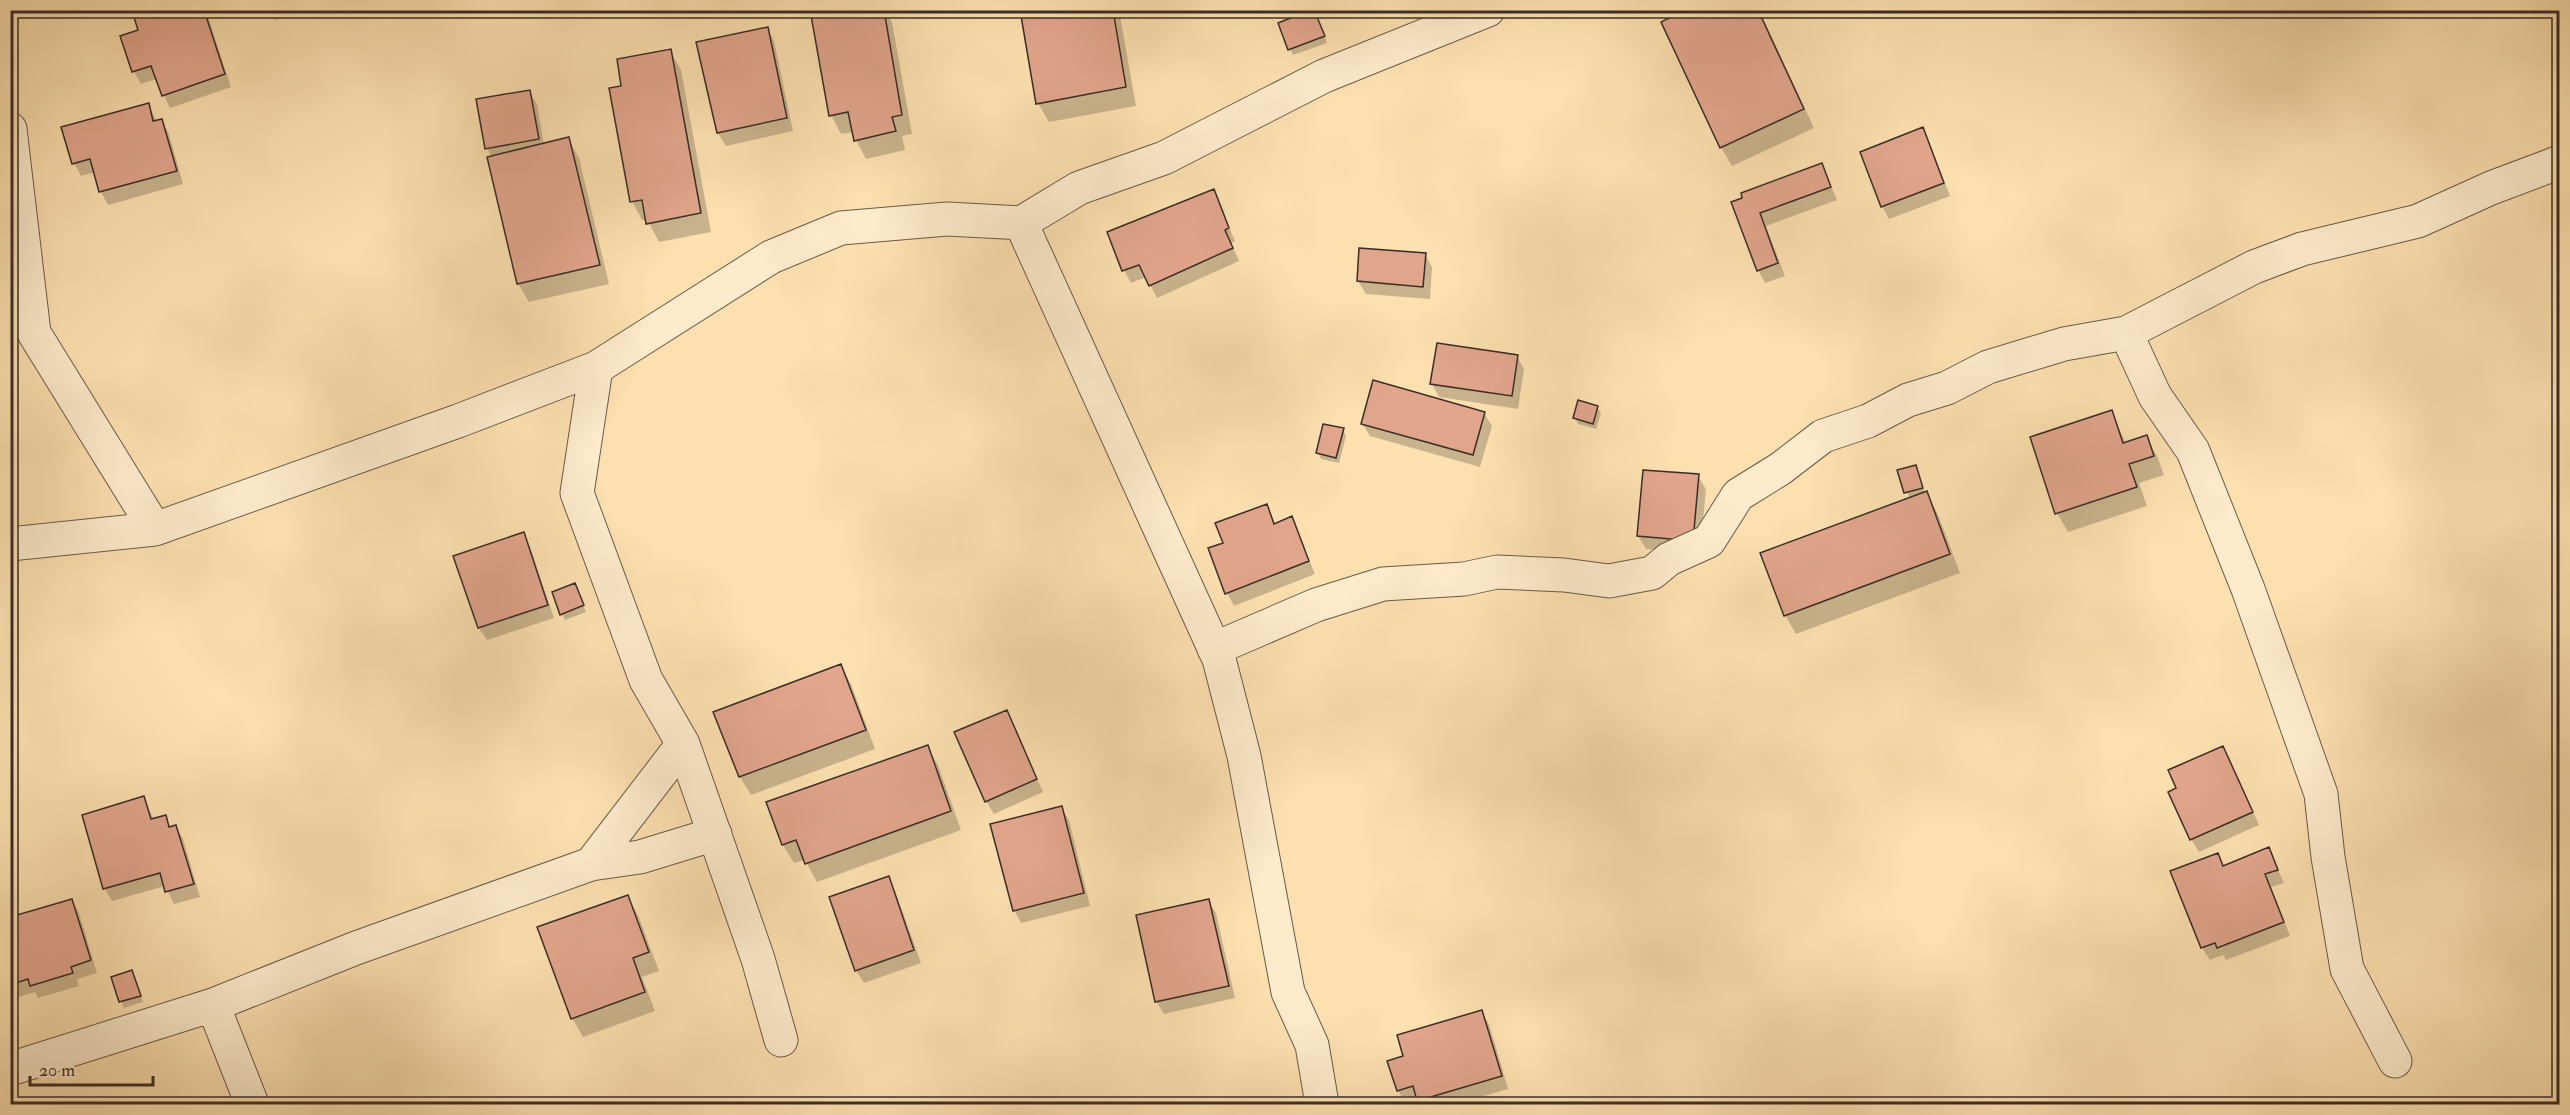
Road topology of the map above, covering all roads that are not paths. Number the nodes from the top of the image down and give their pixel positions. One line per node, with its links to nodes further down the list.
1 (1488, 10): 4 (street)
2 (10, 129): 7 (street)
3 (2559, 162): 5 (street)
4 (1022, 223): 6 (street); 9 (street)
5 (2126, 333): 9 (street); 15 (street)
6 (596, 368): 7 (street); 10 (street)
7 (155, 529): 8 (street)
8 (10, 544)
9 (1214, 649): 18 (street)
10 (683, 744): 11 (street); 12 (street)
11 (715, 834): 12 (street); 14 (street)
12 (591, 864): 13 (street)
13 (213, 1005): 16 (street); 17 (street)
14 (781, 1040)
15 (2395, 1061)
16 (10, 1070)
17 (252, 1104)
18 (1322, 1104)

